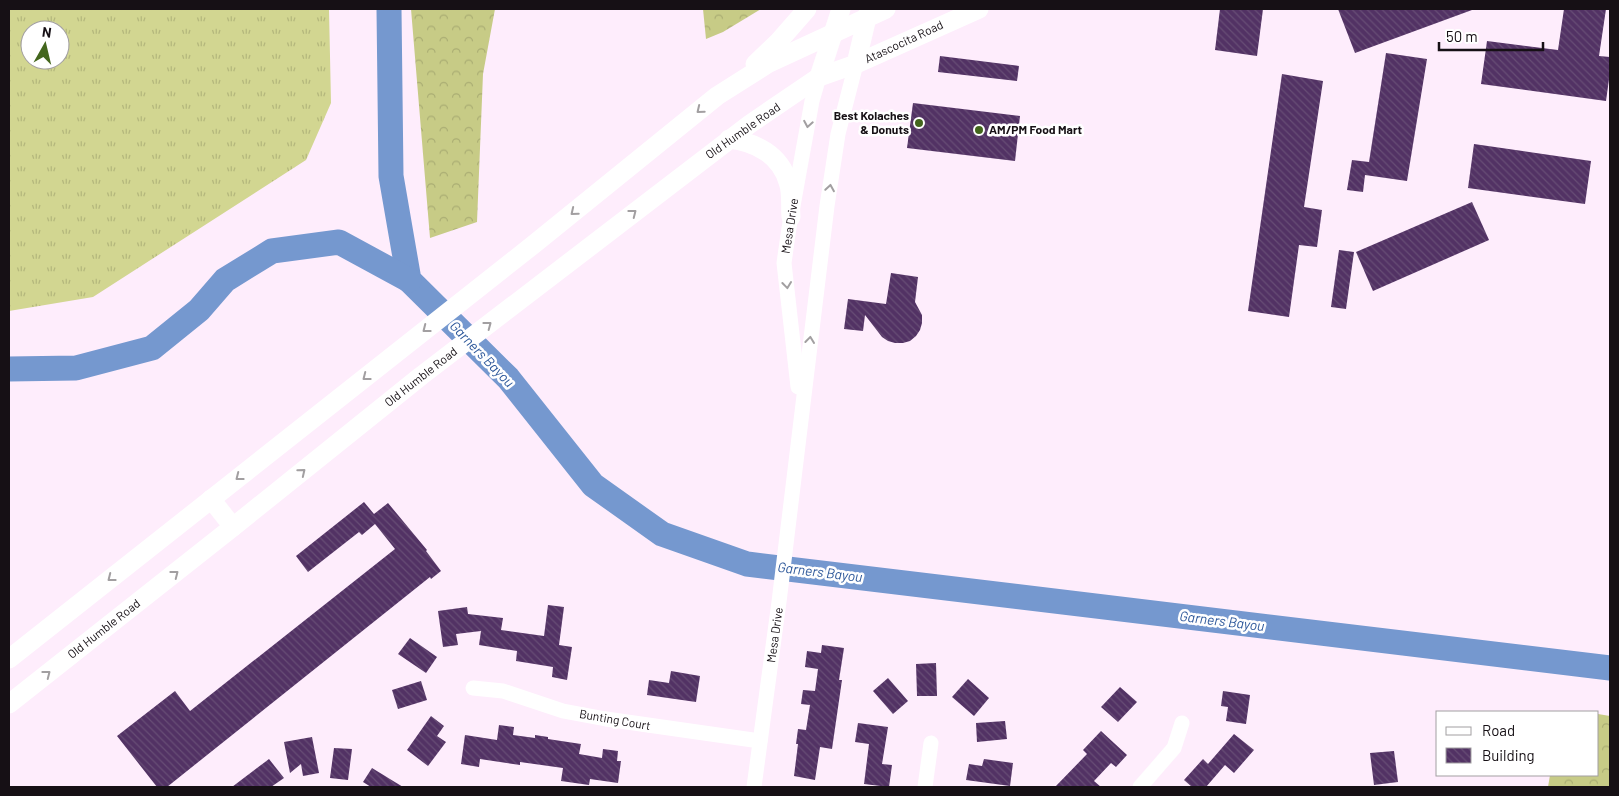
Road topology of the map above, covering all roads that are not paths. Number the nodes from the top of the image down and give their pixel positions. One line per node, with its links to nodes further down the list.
1 (807, 9): 9 (main road)
2 (841, 9): 6 (main road)
3 (886, 9): 5 (main road)
4 (979, 9): 7 (main road, Atascocita Road)
5 (868, 13): 6 (main road); 7 (main road)
6 (833, 33): 8 (main road, Mesa Drive); 9 (main road)
7 (856, 64): 8 (main road, Old Humble Road); 12 (street, Mesa Drive, one-way to 7)
8 (820, 77): 10 (main road, Old Humble Road); 11 (street, Mesa Drive, one-way to 11)
9 (724, 93): 13 (main road, one-way to 13)
10 (729, 139): 11 (main road); 14 (main road, Old Humble Road, one-way to 10)
11 (791, 217): 12 (street, Mesa Drive, one-way to 12)
12 (802, 423): 19 (street, Mesa Drive)
13 (211, 499): 14 (main road); 15 (main road, one-way to 15)
14 (234, 527): 17 (main road, Old Humble Road, one-way to 14)
15 (9, 659)
16 (473, 688): 19 (street, Bunting Court)
17 (9, 704)
18 (1182, 722): 23 (street)
19 (760, 741): 21 (street, Mesa Drive)
20 (931, 743): 22 (street)
21 (754, 787)
22 (925, 787)
23 (1140, 787)

